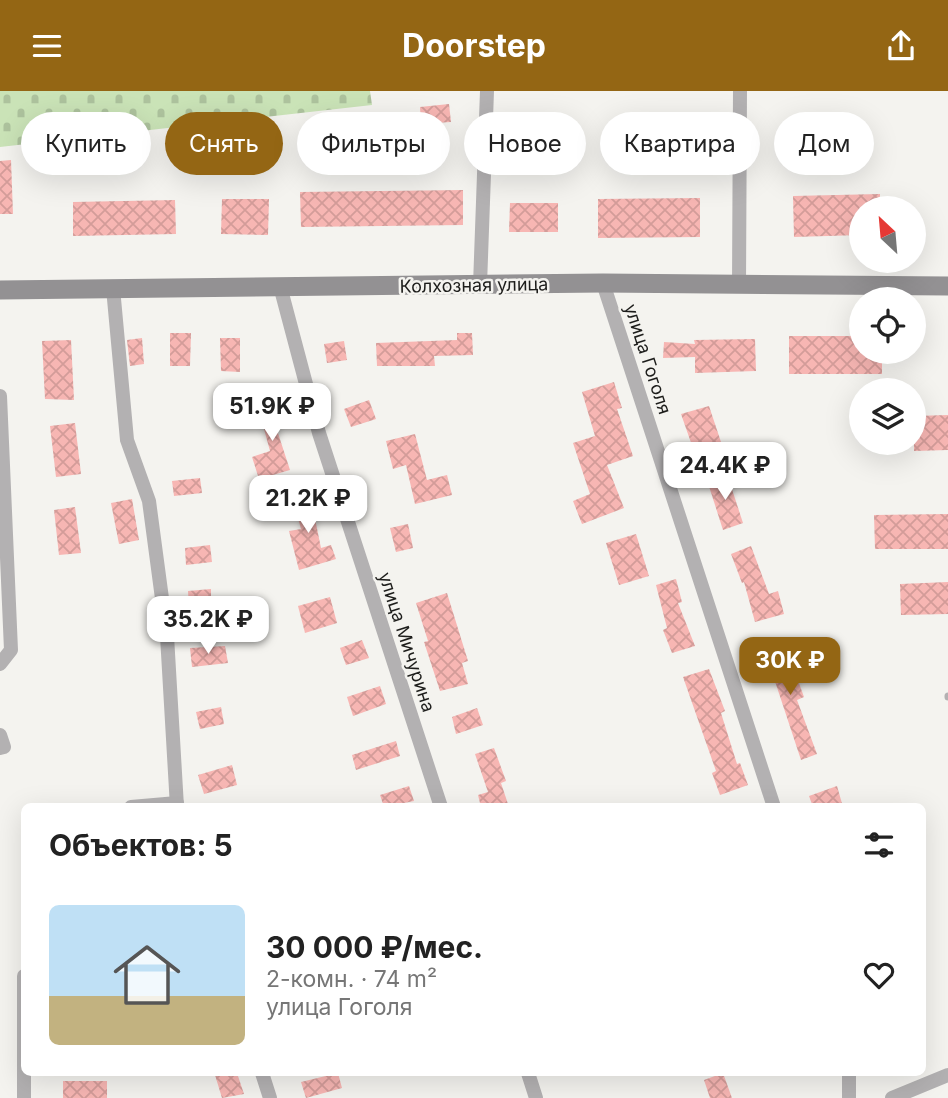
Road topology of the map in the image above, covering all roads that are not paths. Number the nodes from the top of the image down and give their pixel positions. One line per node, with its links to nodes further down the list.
1 (487, 91): 4 (street)
2 (740, 91): 5 (street)
3 (603, 283): 4 (main road, Колхозная улица); 5 (main road, Колхозная улица); 16 (street, улица Гоголя)
4 (480, 285): 6 (main road, Колхозная улица)
5 (739, 285): 7 (main road, Колхозная улица)
6 (280, 286): 8 (main road, Колхозная улица); 15 (street, улица Мичурина)
7 (948, 286)
8 (113, 288): 9 (main road, Колхозная улица); 14 (street)
9 (0, 290)
10 (0, 396): 11 (street)
11 (0, 664)
12 (0, 735): 13 (street)
13 (0, 748)
14 (177, 803)
15 (440, 803)
16 (773, 803)
17 (948, 1075): 26 (street)
18 (24, 1076): 22 (street)
19 (263, 1076): 23 (street)
20 (529, 1076): 24 (street)
21 (849, 1076): 25 (street)
22 (24, 1098)
23 (270, 1098)
24 (536, 1098)
25 (849, 1098)
26 (892, 1098)

